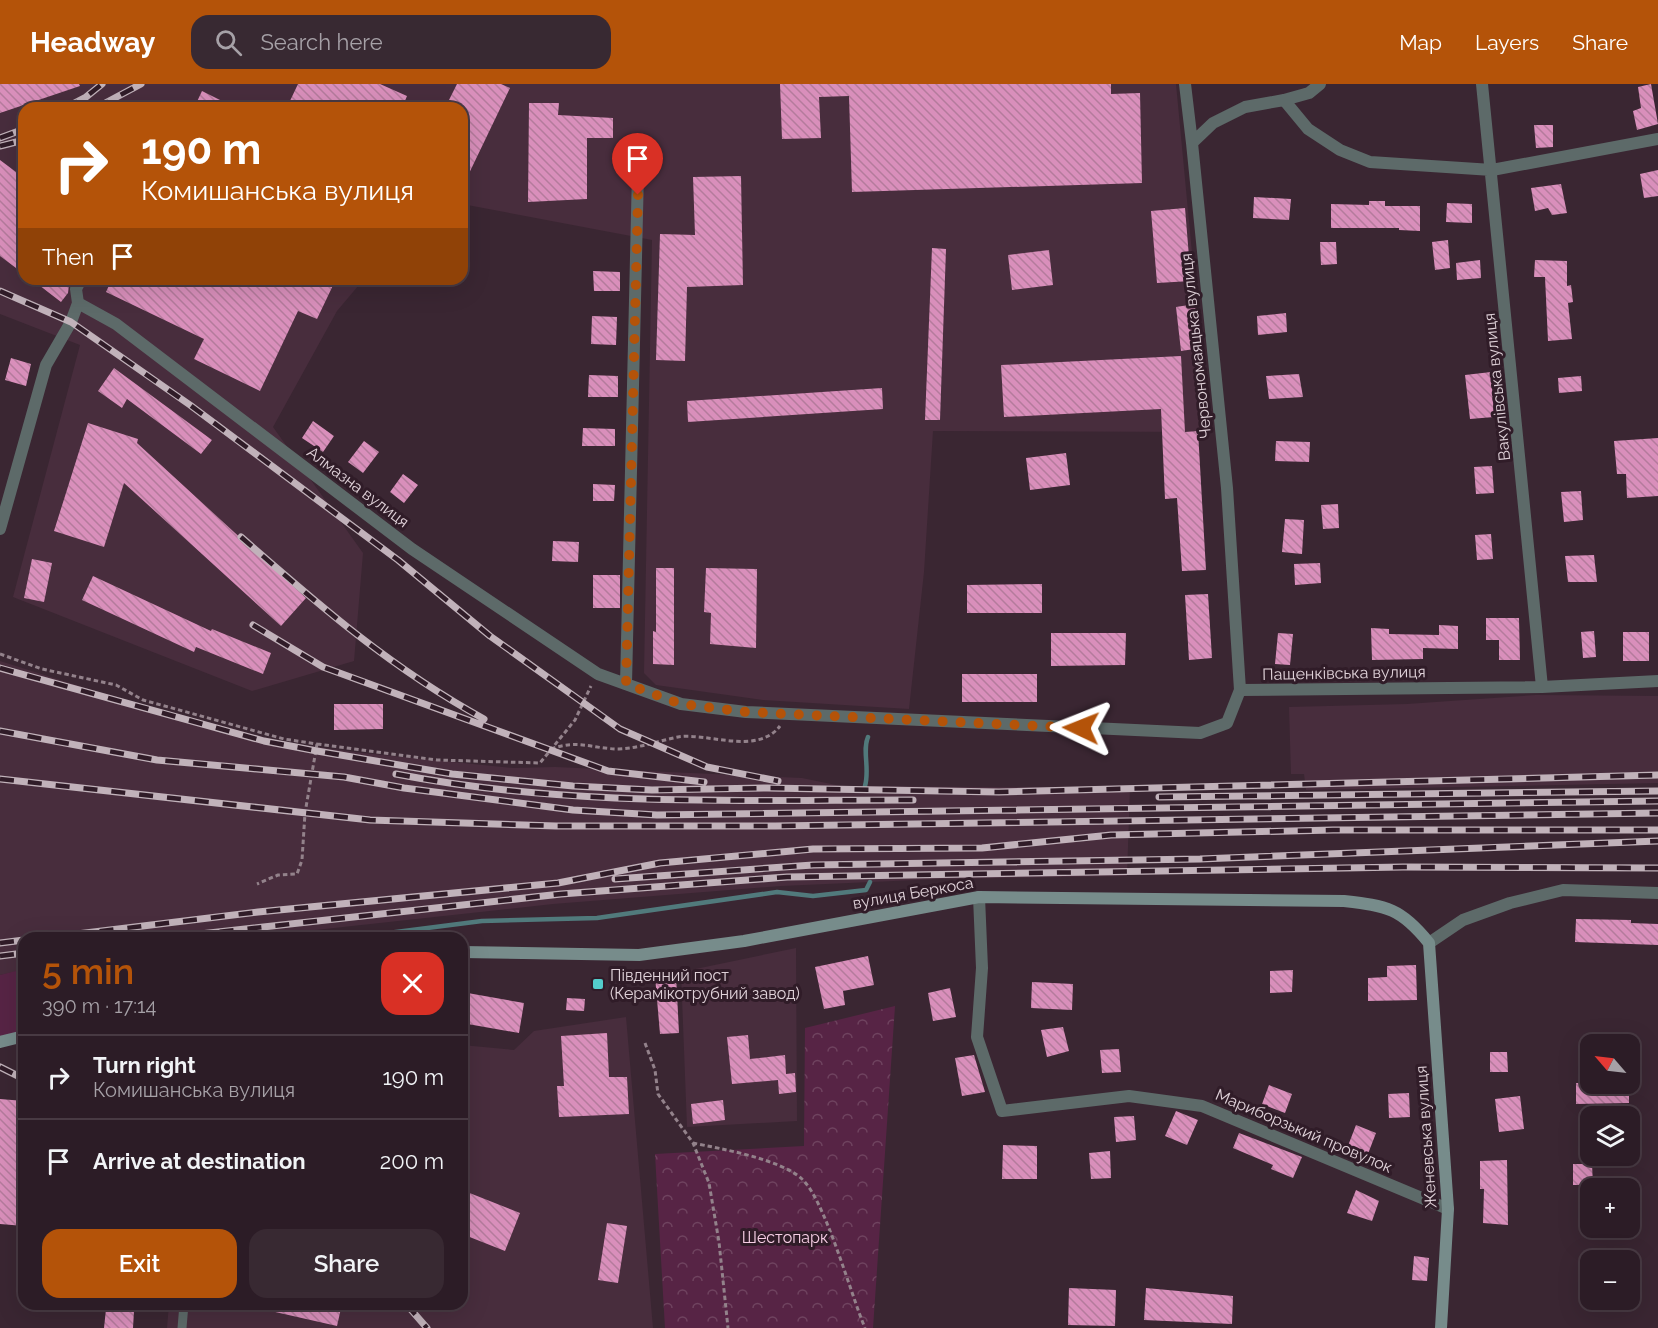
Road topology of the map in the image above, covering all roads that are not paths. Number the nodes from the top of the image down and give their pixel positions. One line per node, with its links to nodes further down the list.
1 (1185, 84): 6 (street, Червономаяцька вулиця)
2 (1320, 84): 4 (street)
3 (1482, 84): 7 (street, Вакулівська вулиця)
4 (1284, 100): 6 (street); 7 (street)
5 (1658, 139): 7 (street)
6 (1192, 143): 15 (street, Червономаяцька вулиця)
7 (1492, 170): 14 (street, Вакулівська вулиця)
8 (638, 172): 13 (street)
9 (78, 285): 10 (street)
10 (78, 303): 11 (street); 13 (street, Алмазна вулиця)
11 (0, 529)
12 (1658, 681): 14 (street, Пащенківська вулиця)
13 (626, 684): 15 (street, Пащенківська вулиця)
14 (1542, 687): 15 (street, Пащенківська вулиця)
15 (1240, 690)
16 (1658, 893): 18 (street)
17 (979, 897): 18 (street, вулиця Беркоса); 19 (street, вулиця Беркоса); 22 (street, Мариборзький провулок)
18 (1429, 943): 22 (street, Женевська вулиця)
19 (468, 952)
20 (18, 1038): 21 (street)
21 (0, 1042)
22 (1448, 1209): 25 (street, Женевська вулиця)
23 (184, 1310): 24 (lane)
24 (182, 1328)
25 (1441, 1328)

